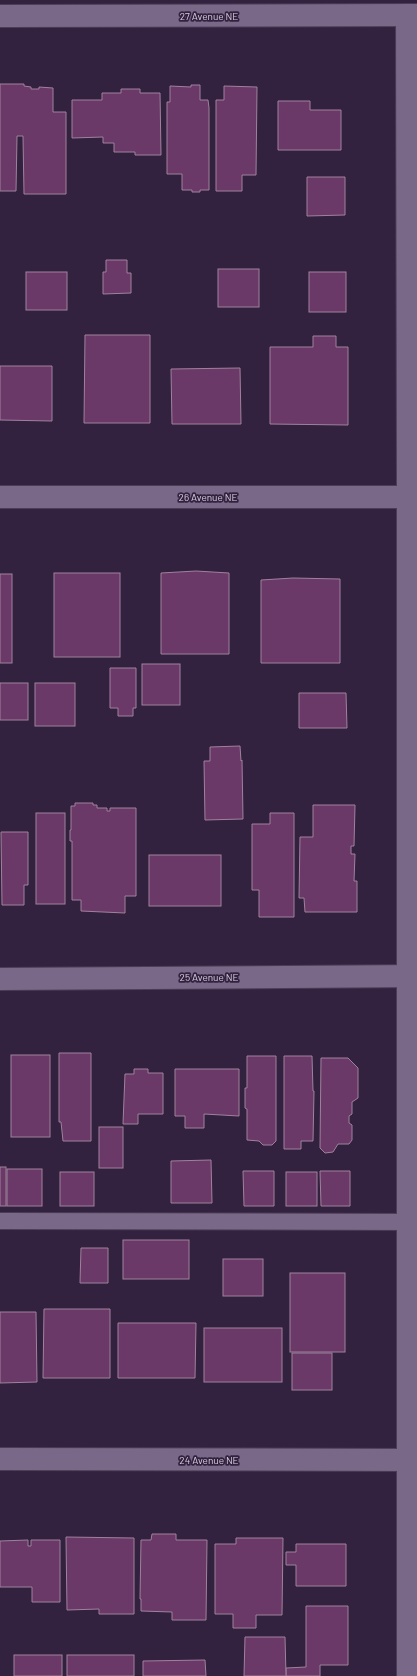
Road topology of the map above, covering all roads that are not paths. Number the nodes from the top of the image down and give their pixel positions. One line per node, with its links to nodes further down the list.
1 (412, 15): 2 (street, 27 Avenue NE); 4 (street)
2 (0, 16)
3 (0, 497): 4 (street, 26 Avenue NE)
4 (413, 497): 5 (street)
5 (412, 976): 6 (street, 25 Avenue NE); 8 (street)
6 (0, 979)
7 (0, 1220): 8 (lane)
8 (413, 1222): 10 (street)
9 (0, 1459): 10 (street, 24 Avenue NE)
10 (413, 1460): 11 (street)
11 (408, 1676)

